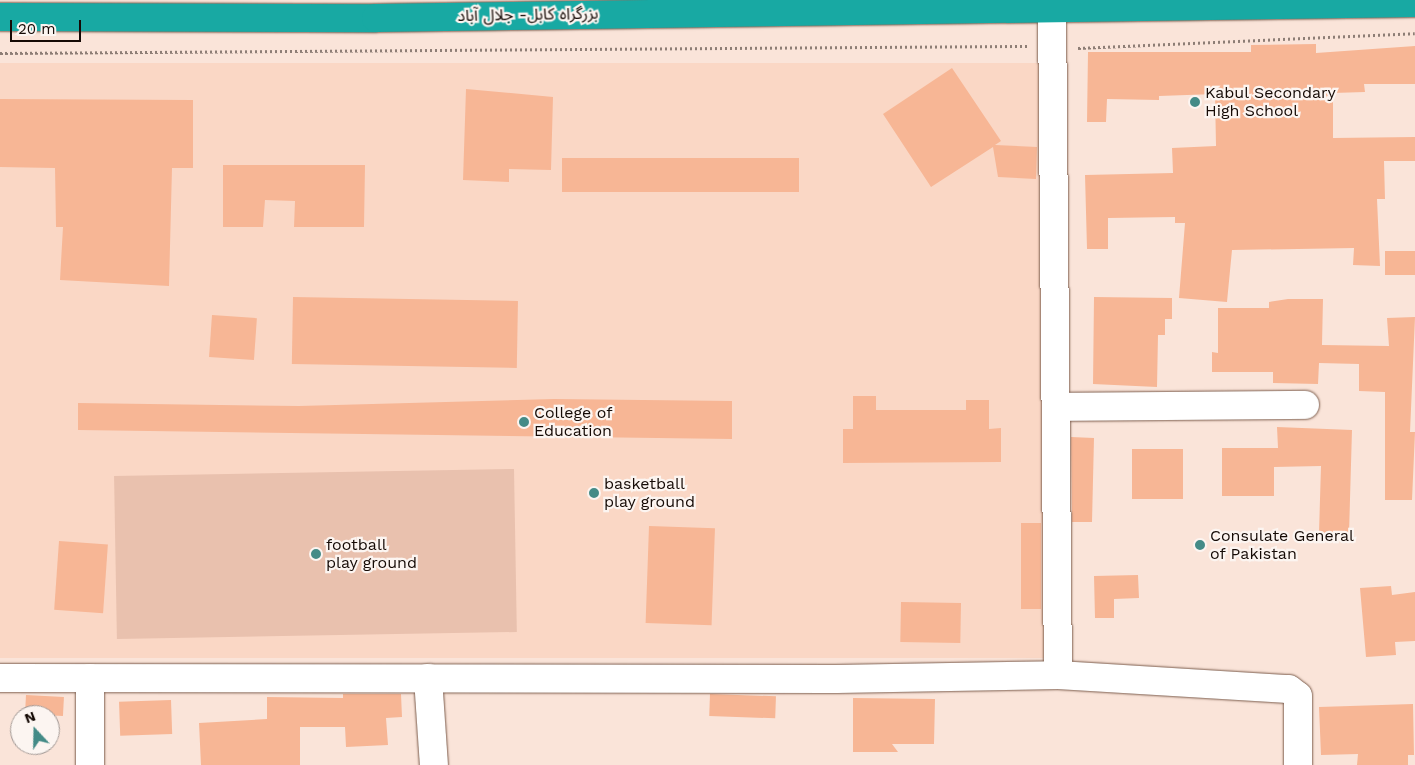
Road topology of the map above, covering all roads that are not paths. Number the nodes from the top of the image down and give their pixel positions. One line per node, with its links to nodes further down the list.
1 (1415, 3): 2 (highway, بزرگراه کابل- جلال آباد)
2 (1052, 6): 3 (highway, بزرگراه کابل- جلال آباد); 6 (street)
3 (376, 9): 4 (highway, بزرگراه کابل- جلال آباد)
4 (0, 18)
5 (1305, 405): 6 (street)
6 (1059, 407): 7 (street)
7 (1058, 674): 10 (street); 13 (street)
8 (0, 678): 9 (street)
9 (90, 678): 10 (street); 11 (street)
10 (428, 678): 12 (street)
11 (90, 765)
12 (434, 765)
13 (1298, 765)

